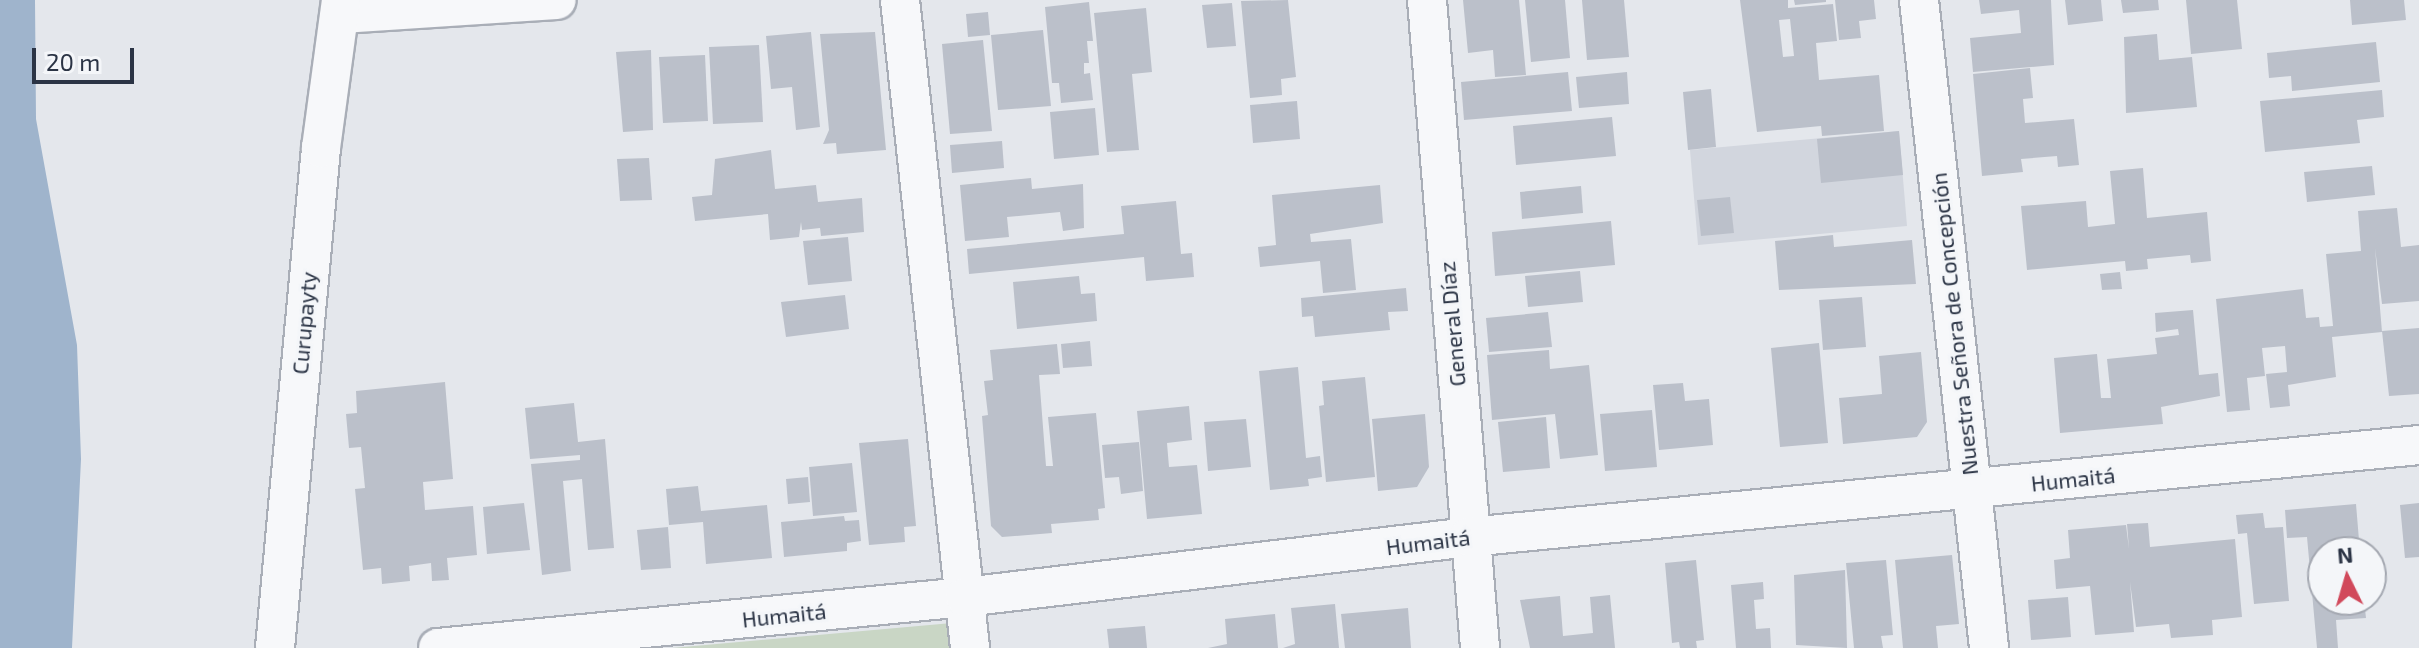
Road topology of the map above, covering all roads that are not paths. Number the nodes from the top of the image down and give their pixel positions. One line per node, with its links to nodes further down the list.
1 (557, 0): 5 (street)
2 (900, 0): 9 (street)
3 (1427, 0): 8 (street, General Díaz)
4 (1919, 0): 7 (street, Nuestra Señora de Concepción)
5 (341, 7): 10 (street, Curupayty)
6 (2419, 445): 7 (street, Humaitá)
7 (1972, 489): 8 (street, Humaitá); 14 (street, Nuestra Señora de Concepción)
8 (1469, 537): 9 (street, Humaitá); 13 (street, General Díaz)
9 (965, 597): 11 (street, Humaitá); 12 (street)
10 (275, 648)
11 (438, 648)
12 (970, 648)
13 (1480, 648)
14 (1989, 648)

